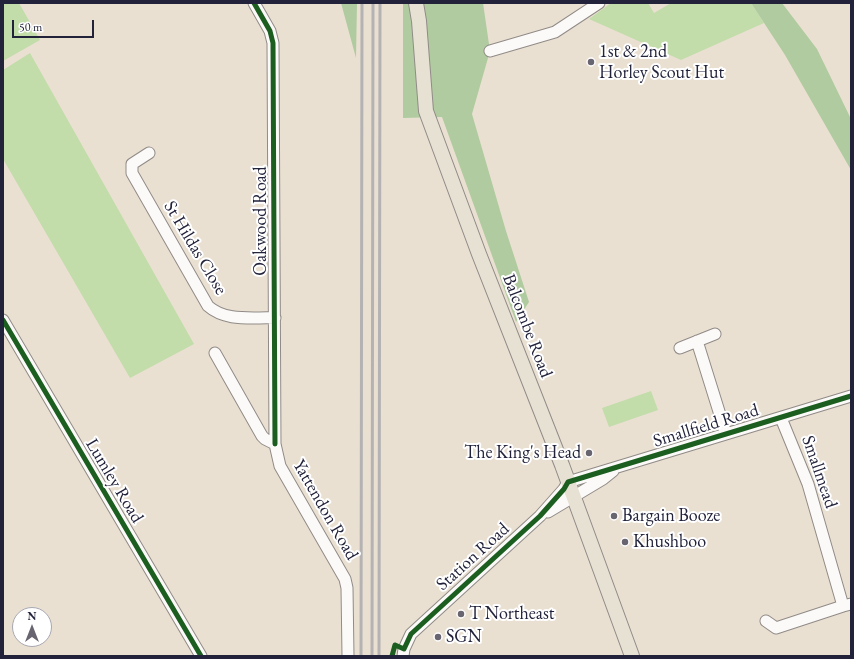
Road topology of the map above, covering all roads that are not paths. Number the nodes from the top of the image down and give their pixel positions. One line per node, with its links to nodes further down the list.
1 (254, 3): 6 (street, Oakwood Road)
2 (599, 3): 4 (street)
3 (416, 4): 17 (main road, Balcombe Road)
4 (490, 51)
5 (149, 153): 6 (street, St Hildas Close)
6 (275, 318): 15 (street, Oakwood Road)
7 (3, 320): 22 (street, Lumley Road)
8 (714, 334): 9 (street)
9 (697, 341): 10 (street); 14 (street)
10 (680, 348)
11 (215, 353): 15 (street, Yattendon Road)
12 (851, 396): 13 (street, Smallfield Road)
13 (781, 418): 14 (street, Smallfield Road); 20 (street, Smallmead)
14 (726, 434): 16 (street, Smallfield Road)
15 (275, 444): 23 (street, Yattendon Road)
16 (617, 468): 17 (street, Smallfield Road); 18 (street)
17 (568, 482): 18 (main road, Balcombe Road); 19 (street, Station Road)
18 (574, 497): 19 (street); 25 (main road, Balcombe Road)
19 (540, 516): 24 (street, Station Road)
20 (847, 605): 21 (street, Smallmead)
21 (766, 621)
22 (201, 656)
23 (348, 656)
24 (403, 656)
25 (632, 656)

